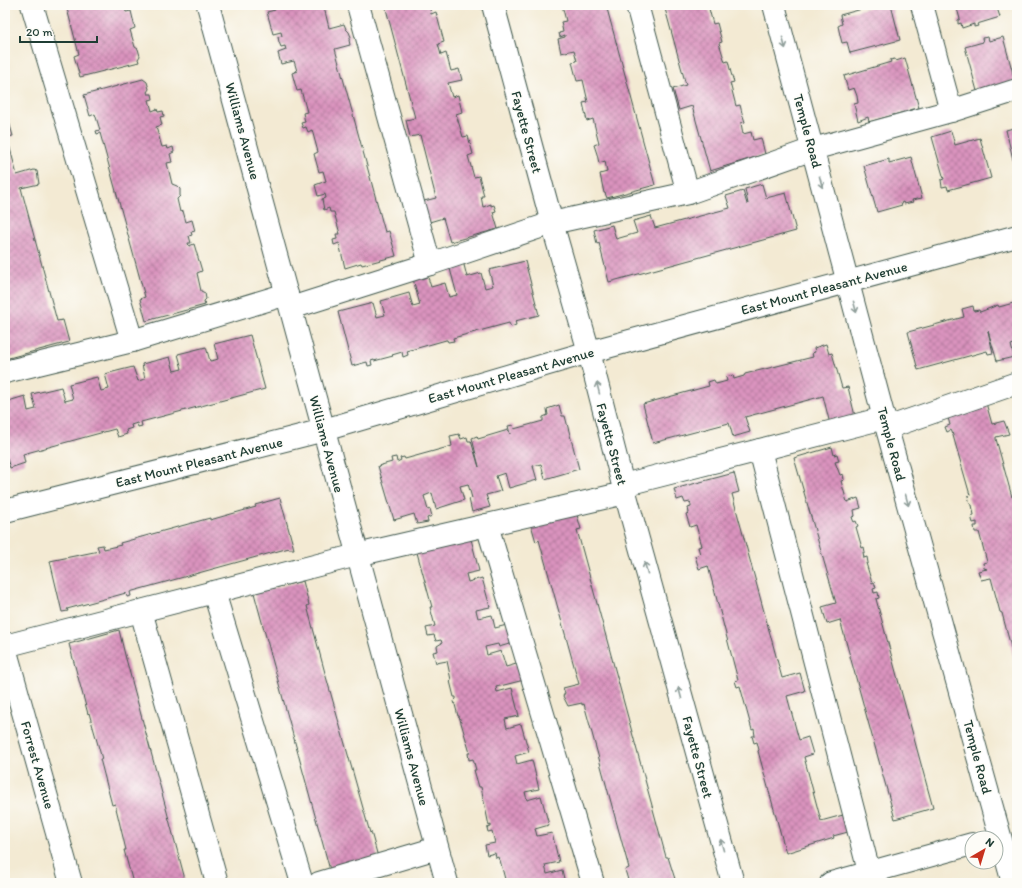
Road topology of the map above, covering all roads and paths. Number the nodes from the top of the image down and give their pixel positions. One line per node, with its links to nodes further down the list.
1 (32, 5): 17 (street)
2 (208, 5): 16 (street, Williams Avenue)
3 (358, 5): 14 (street)
4 (493, 5): 12 (street, Fayette Street)
5 (637, 5): 11 (street)
6 (774, 5): 10 (street, Temple Road, one-way to 10)
7 (922, 5): 9 (street)
8 (1017, 90): 9 (street)
9 (951, 111): 10 (street)
10 (813, 149): 11 (street); 15 (street, Temple Road, one-way to 15)
11 (688, 193): 12 (street)
12 (552, 223): 14 (street); 18 (street, Fayette Street)
13 (1017, 236): 15 (street, East Mount Pleasant Avenue)
14 (430, 264): 16 (street)
15 (848, 281): 18 (street, East Mount Pleasant Avenue); 21 (street, Temple Road, one-way to 21)
16 (289, 301): 17 (street); 22 (street, Williams Avenue)
17 (132, 341): 19 (street)
18 (589, 352): 22 (street, East Mount Pleasant Avenue); 24 (street, Fayette Street, one-way to 18)
19 (5, 372)
20 (1017, 383): 21 (street)
21 (886, 423): 23 (street); 31 (street, Temple Road, one-way to 31)
22 (324, 430): 25 (street, East Mount Pleasant Avenue); 27 (street, Williams Avenue)
23 (760, 450): 24 (street); 35 (street)
24 (624, 489): 26 (street); 42 (street, Fayette Street, one-way to 24)
25 (5, 511)
26 (487, 525): 27 (street); 41 (street)
27 (357, 555): 28 (street); 34 (street, Williams Avenue)
28 (214, 592): 29 (street); 38 (street)
29 (141, 610): 30 (street); 37 (street)
30 (5, 647): 36 (street, Forrest Avenue)
31 (1002, 830)
32 (1004, 836): 44 (street, Temple Road)
33 (964, 847): 35 (street)
34 (437, 848): 39 (street); 40 (street, Williams Avenue)
35 (870, 878): 43 (street)
36 (71, 883)
37 (217, 883)
38 (302, 883)
39 (319, 883)
40 (447, 883)
41 (593, 883)
42 (733, 883)
43 (831, 883)
44 (1013, 883)

